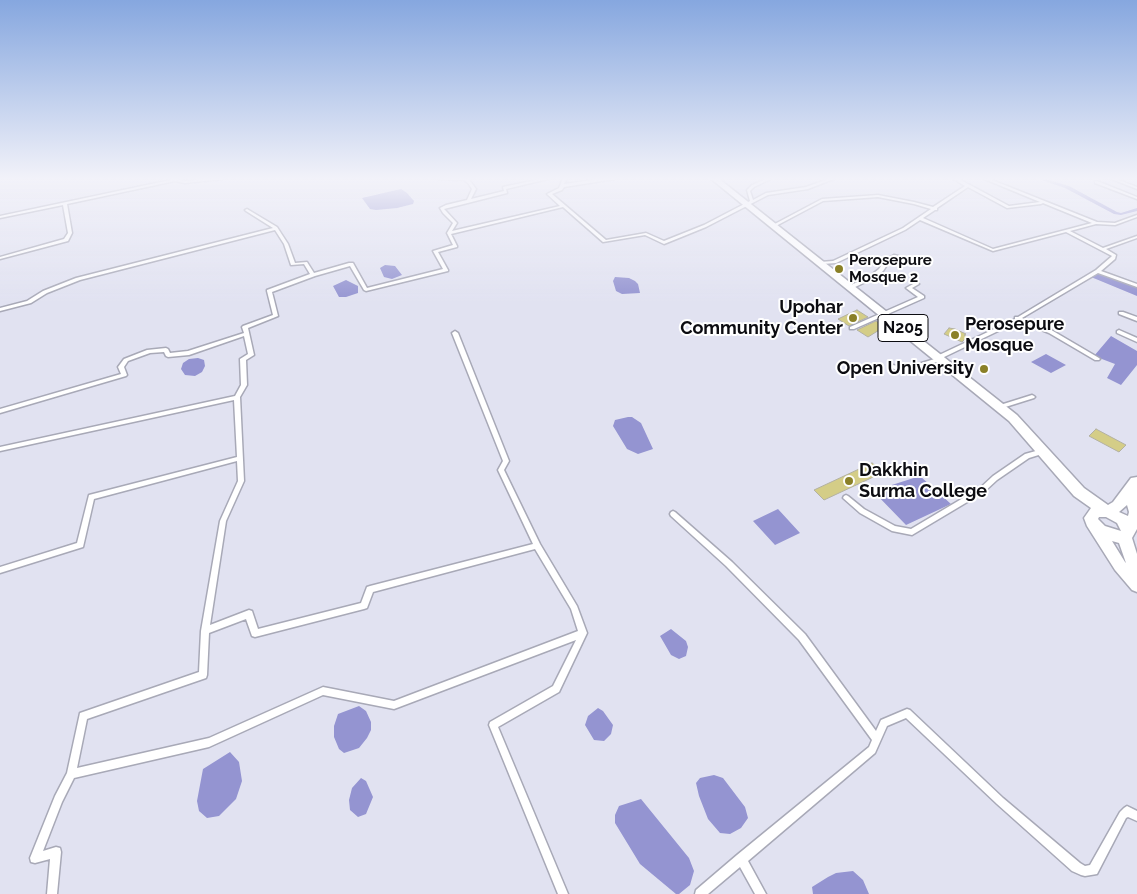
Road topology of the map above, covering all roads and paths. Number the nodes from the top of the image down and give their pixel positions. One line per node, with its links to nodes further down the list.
1 (68, 220): 21 (street)
2 (263, 220): 15 (street)
3 (450, 220): 17 (street)
4 (506, 220): 17 (street)
5 (578, 220): 6 (street)
6 (718, 220)
7 (766, 220): 14 (highway, N205)
8 (785, 220): 14 (street)
9 (920, 220): 22 (street)
10 (923, 220): 16 (street)
11 (1088, 220): 13 (street)
12 (1126, 220): 13 (street)
13 (1096, 223): 16 (street)
14 (773, 226): 22 (highway, N205)
15 (276, 228): 24 (street); 28 (street)
16 (1067, 231): 19 (street)
17 (449, 233): 24 (street)
18 (1137, 237): 19 (street)
19 (1103, 249): 23 (street)
20 (896, 256): 27 (street)
21 (0, 258)
22 (822, 263): 27 (highway, N205)
23 (1098, 271): 26 (street); 31 (street)
24 (313, 276): 36 (street)
25 (917, 284): 30 (street)
26 (1137, 286)
27 (851, 287): 30 (highway, N205)
28 (0, 310)
29 (1121, 313): 32 (street)
30 (884, 314): 33 (street); 38 (highway, N205)
31 (1016, 318): 38 (street); 39 (street)
32 (1137, 319)
33 (852, 328)
34 (1119, 332): 37 (street)
35 (456, 333): 55 (street)
36 (246, 334): 42 (street); 44 (street)
37 (1137, 340)
38 (940, 358): 40 (street); 43 (highway, N205)
39 (1097, 360)
40 (893, 367)
41 (1032, 397): 43 (street)
42 (236, 398): 45 (street); 47 (street)
43 (999, 407): 46 (highway, N205)
44 (0, 411)
45 (0, 448)
46 (1043, 451): 49 (highway, N205); 50 (street)
47 (240, 458): 57 (street); 59 (street)
48 (1136, 481): 51 (highway); 54 (highway)
49 (1079, 492): 51 (highway, N205); 53 (highway, N205)
50 (846, 498)
51 (1109, 511): 53 (highway); 54 (highway)
52 (673, 514): 61 (street)
53 (1093, 522): 54 (highway); 58 (highway)
54 (1127, 534): 56 (highway)
55 (537, 546): 59 (street); 60 (street)
56 (1137, 568)
57 (0, 570)
58 (1137, 585)
59 (205, 631): 62 (street)
60 (583, 633): 62 (street); 66 (street)
61 (877, 740): 63 (street); 64 (street)
62 (71, 774): 65 (street)
63 (1137, 816)
64 (740, 859): 67 (street); 68 (street)
65 (52, 894)
66 (563, 894)
67 (700, 894)
68 (761, 894)

